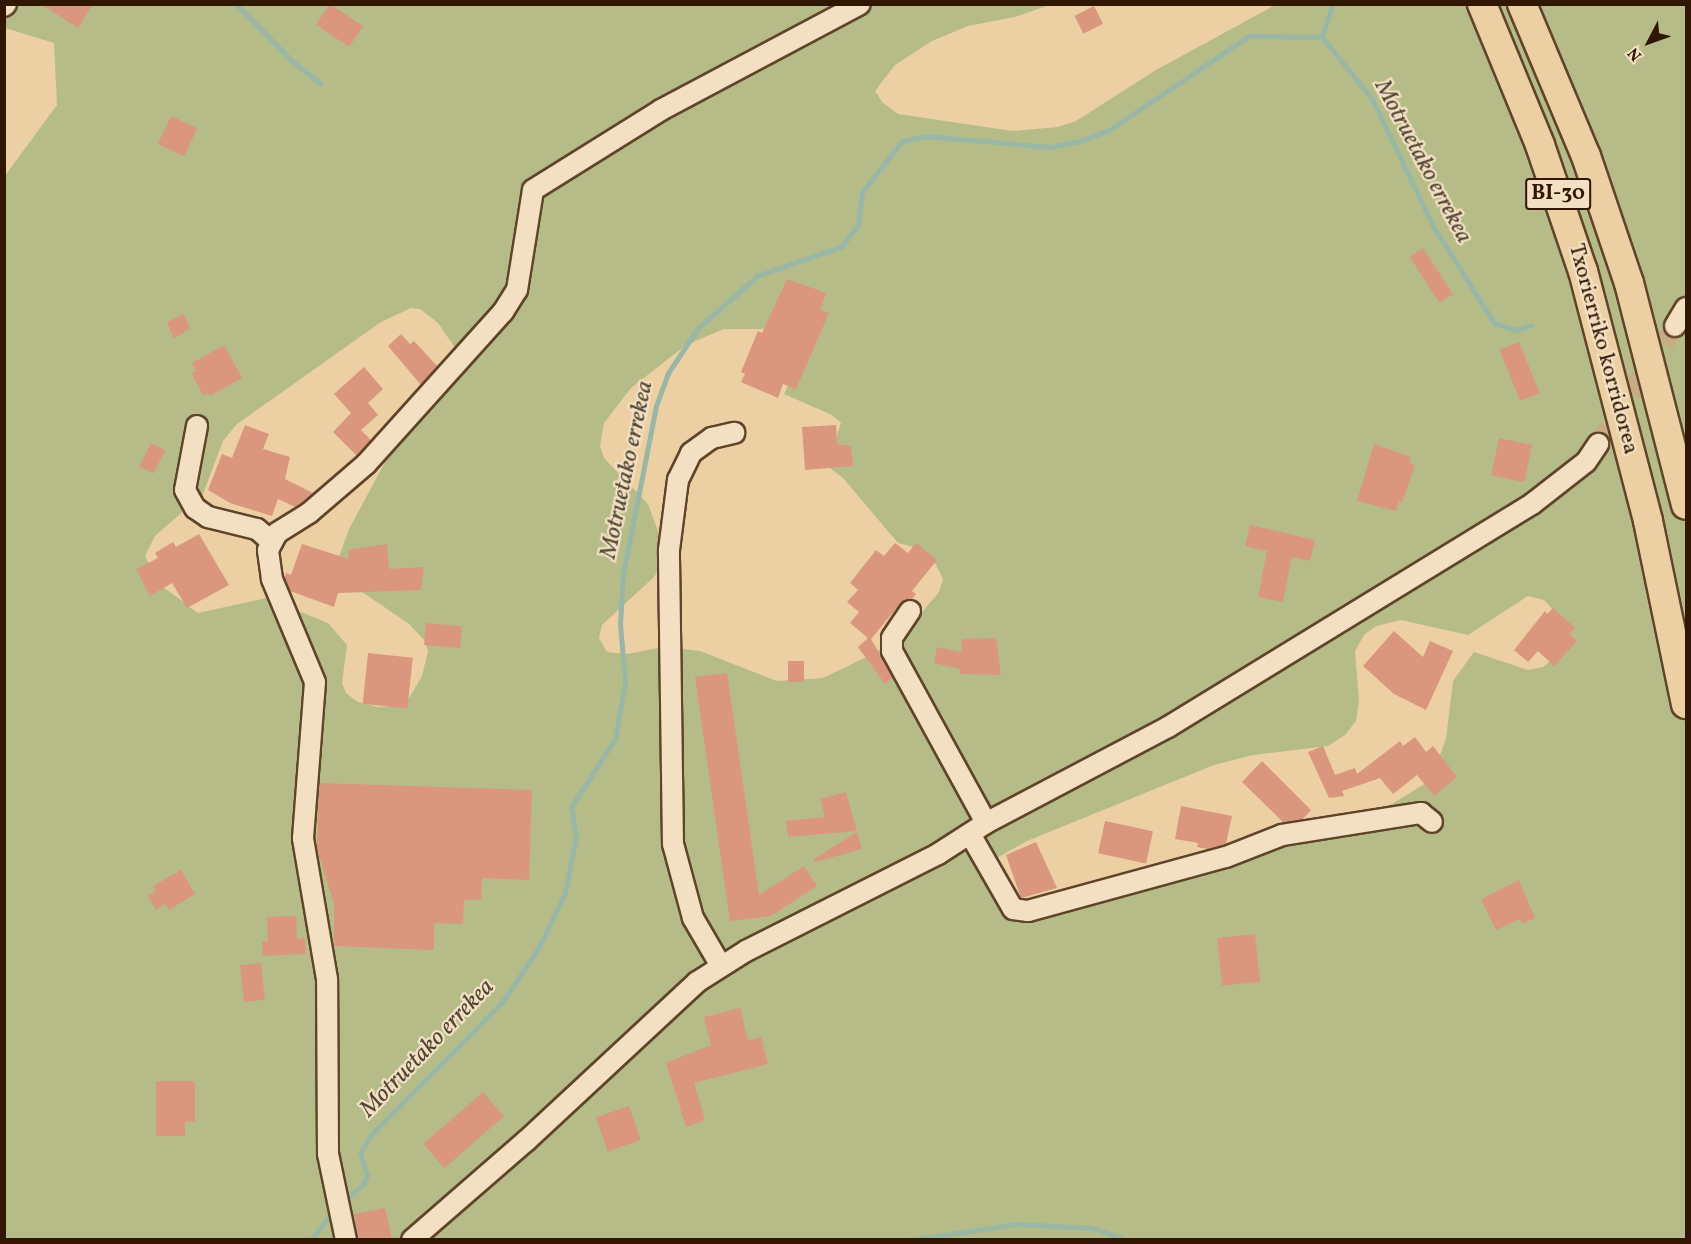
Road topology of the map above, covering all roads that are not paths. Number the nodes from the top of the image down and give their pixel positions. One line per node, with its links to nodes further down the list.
1 (860, 4): 10 (street)
2 (1482, 4): 12 (highway, Txorierriko korridorea / BI-30)
3 (1522, 4): 9 (highway, Txorierriko korridorea / BI-30)
4 (1686, 308): 5 (street)
5 (1675, 326)
6 (197, 426): 10 (street)
7 (734, 433): 15 (street)
8 (1598, 444): 14 (street)
9 (1686, 505)
10 (272, 542): 16 (street)
11 (910, 611): 14 (street)
12 (1686, 704)
13 (1432, 822): 14 (street)
14 (978, 829): 15 (street)
15 (721, 966): 17 (street)
16 (346, 1239)
17 (412, 1239)

